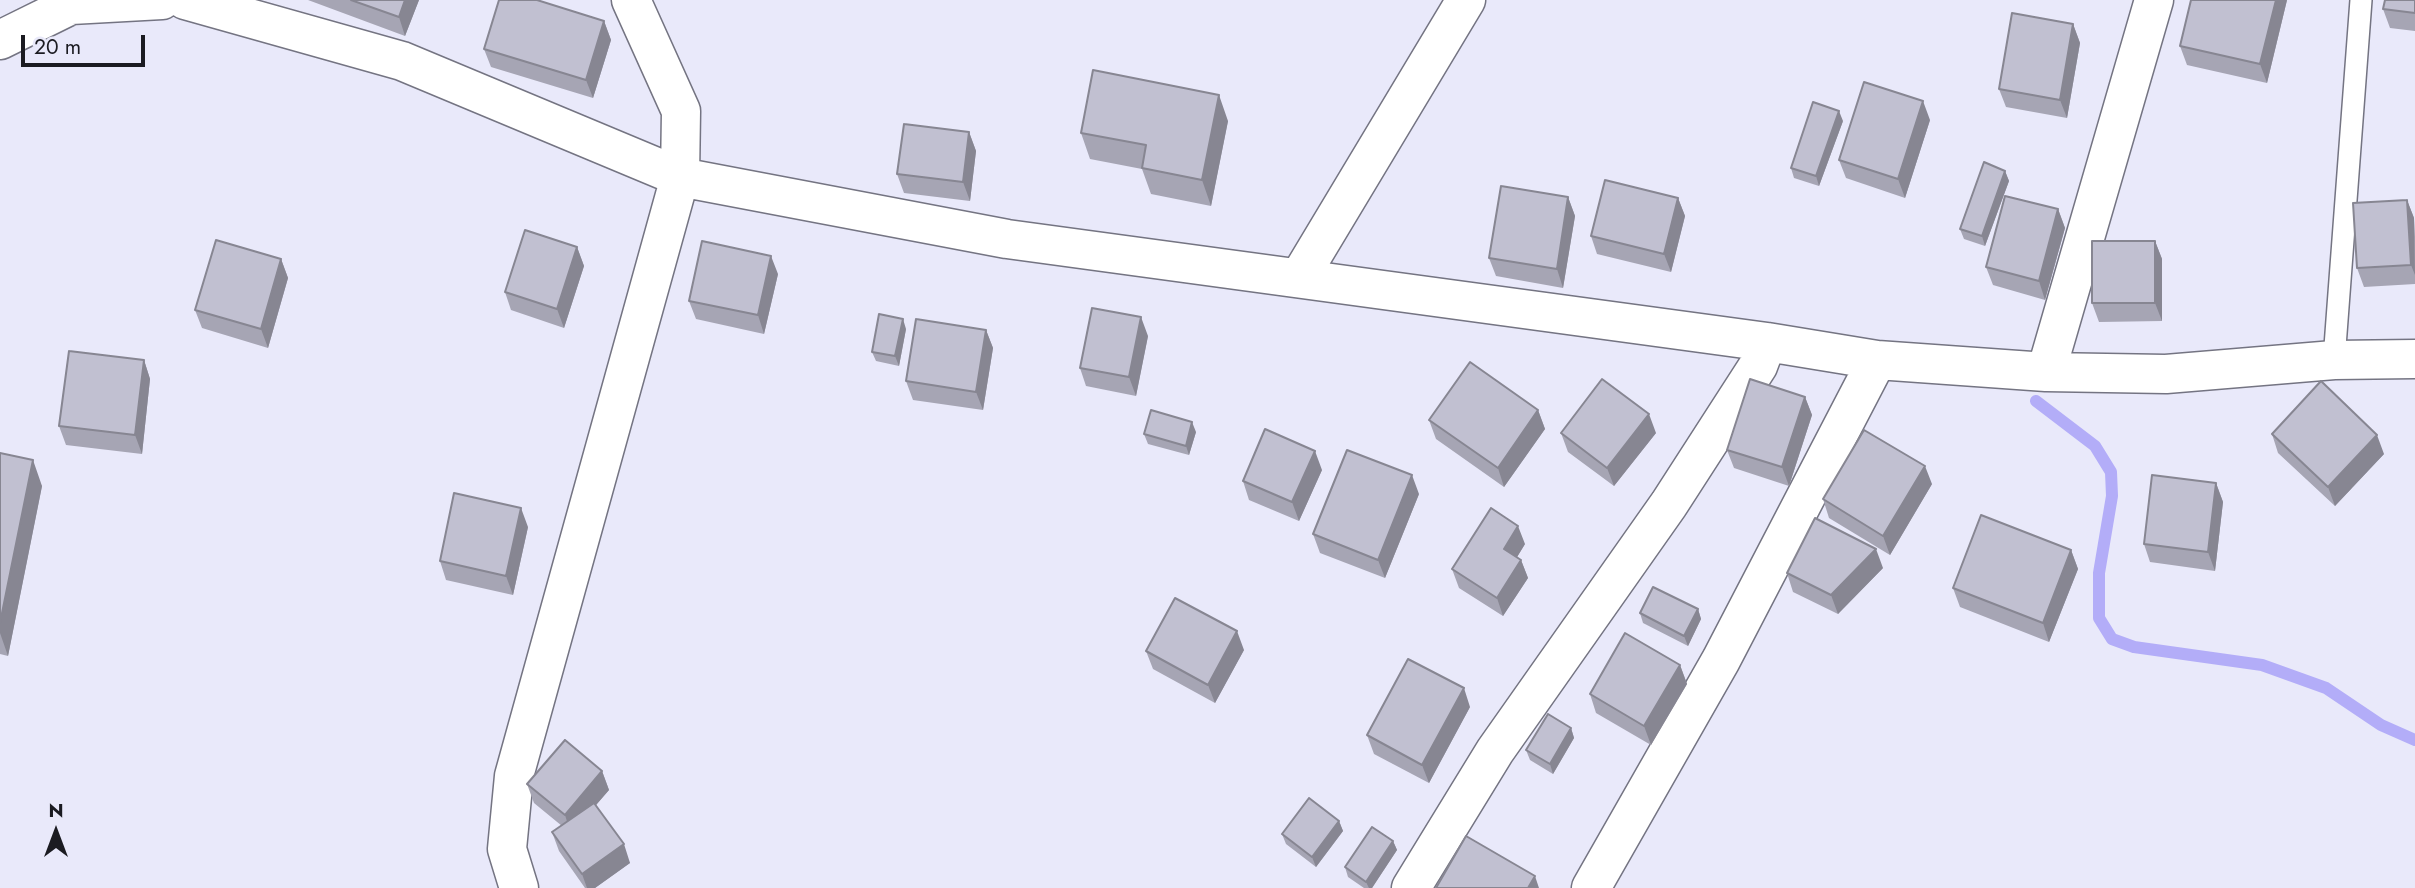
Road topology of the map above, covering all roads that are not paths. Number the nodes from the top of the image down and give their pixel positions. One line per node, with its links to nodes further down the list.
1 (162, 0): 7 (street)
2 (185, 0): 8 (street)
3 (631, 0): 8 (street)
4 (1466, 0): 9 (street)
5 (2154, 0): 14 (street)
6 (2361, 0): 13 (lane)
7 (0, 40)
8 (680, 177): 9 (street); 15 (street)
9 (1299, 278): 10 (street)
10 (1767, 342): 12 (street); 16 (street)
11 (2415, 359): 13 (street)
12 (1877, 360): 14 (street); 17 (street)
13 (2334, 360): 14 (street)
14 (2046, 372)
15 (519, 888)
16 (1411, 888)
17 (1591, 888)

